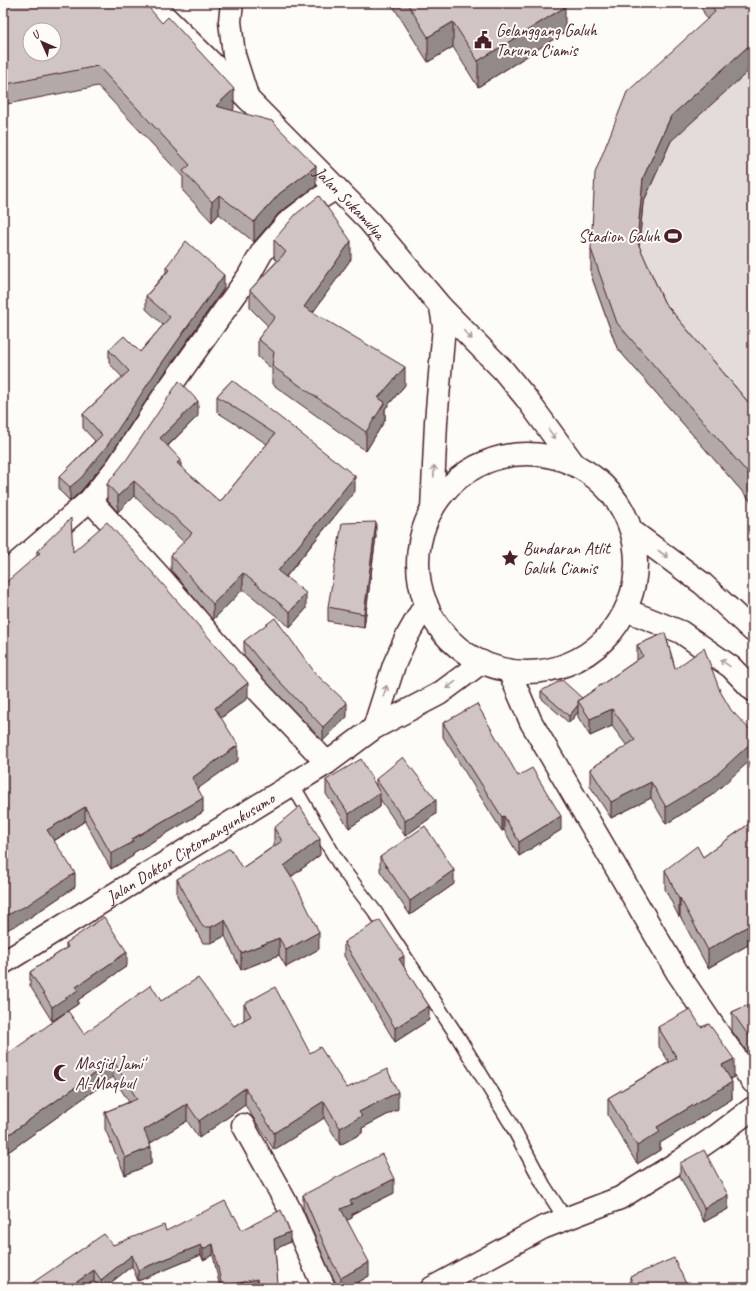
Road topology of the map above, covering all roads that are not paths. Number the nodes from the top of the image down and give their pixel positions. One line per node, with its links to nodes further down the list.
1 (151, 3): 3 (street, Jalan Sukamulya)
2 (232, 3): 3 (street)
3 (248, 99): 4 (street, Jalan Sukamulya)
4 (336, 188): 5 (street, Jalan Sukamulya); 7 (street)
5 (441, 307): 6 (street, Jalan Sukamulya, one-way to 6); 8 (street, one-way to 5)
6 (574, 464): 8 (street); 9 (street)
7 (90, 500): 10 (street); 18 (street)
8 (432, 510): 11 (street)
9 (632, 531): 12 (street); 13 (street, one-way to 13)
10 (3, 575)
11 (426, 602): 14 (street); 17 (street, one-way to 11)
12 (626, 610): 15 (street); 16 (street, one-way to 12)
13 (753, 631)
14 (482, 662): 15 (street); 17 (street, Jalan Doktor Ciptomangunkusumo, one-way to 17)
15 (509, 671): 21 (street)
16 (753, 690)
17 (374, 728): 18 (street, Jalan Doktor Ciptomangunkusumo)
18 (327, 763): 19 (street, Jalan Doktor Ciptomangunkusumo)
19 (292, 784): 20 (street, Jalan Doktor Ciptomangunkusumo); 24 (lane)
20 (3, 963)
21 (753, 1082)
22 (753, 1108): 24 (street)
23 (243, 1125): 25 (street)
24 (563, 1221): 26 (street)
25 (324, 1288)
26 (432, 1288)

